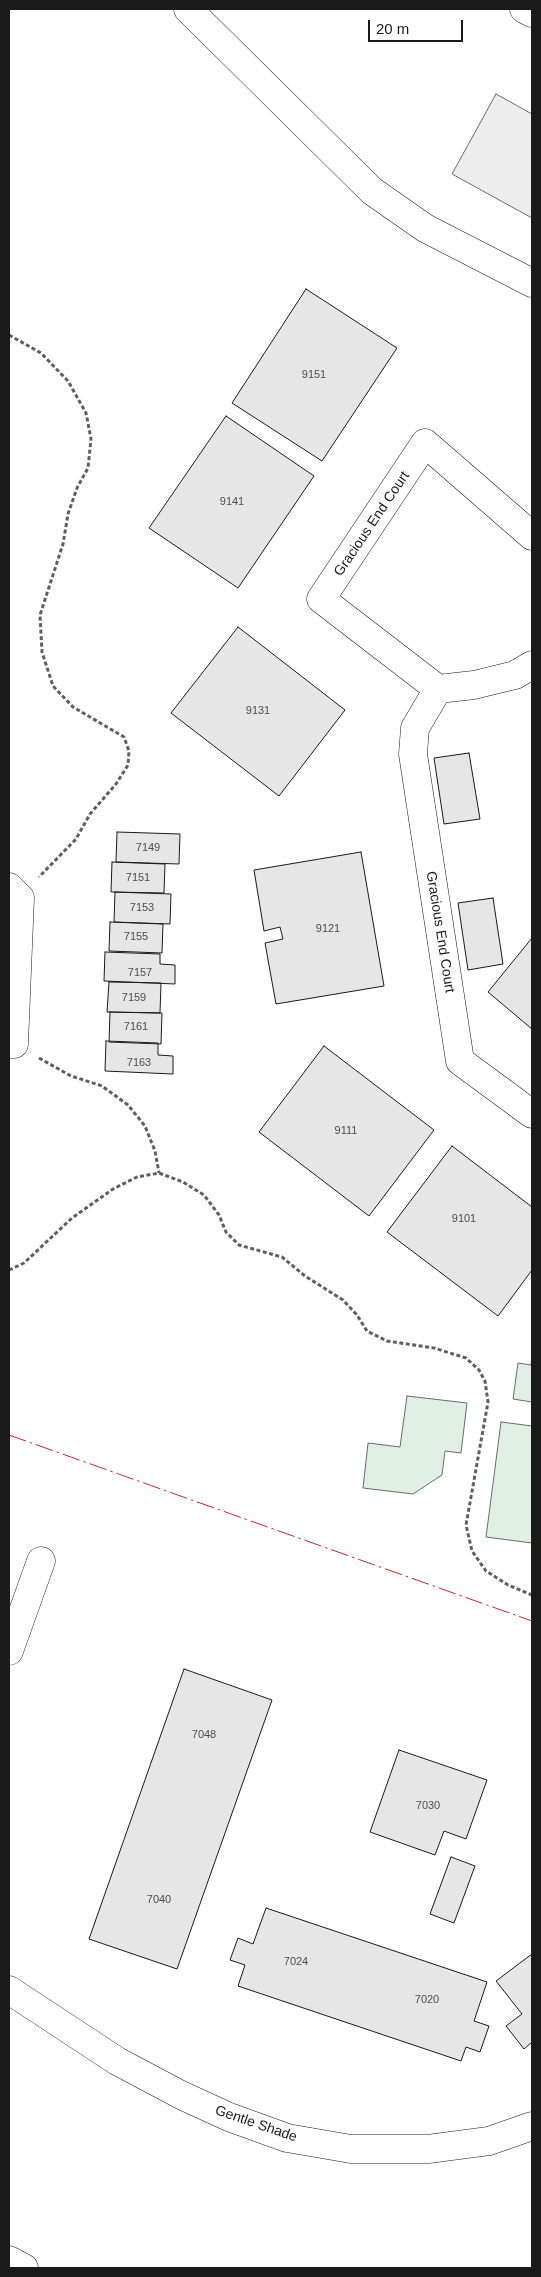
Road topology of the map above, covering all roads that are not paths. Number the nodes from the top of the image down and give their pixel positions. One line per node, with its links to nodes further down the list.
1 (188, 9): 4 (street)
2 (524, 9): 3 (street)
3 (532, 13)
4 (532, 283)
5 (532, 536): 7 (street, Gracious End Court)
6 (532, 665): 7 (street)
7 (438, 690): 10 (street, Gracious End Court)
8 (14, 893): 9 (street)
9 (12, 1044)
10 (532, 1114)
11 (41, 1561): 12 (street)
12 (9, 1652)
13 (9, 1990): 14 (street, Gentle Shade)
14 (532, 2126)
15 (9, 2260): 16 (street)
16 (24, 2268)

